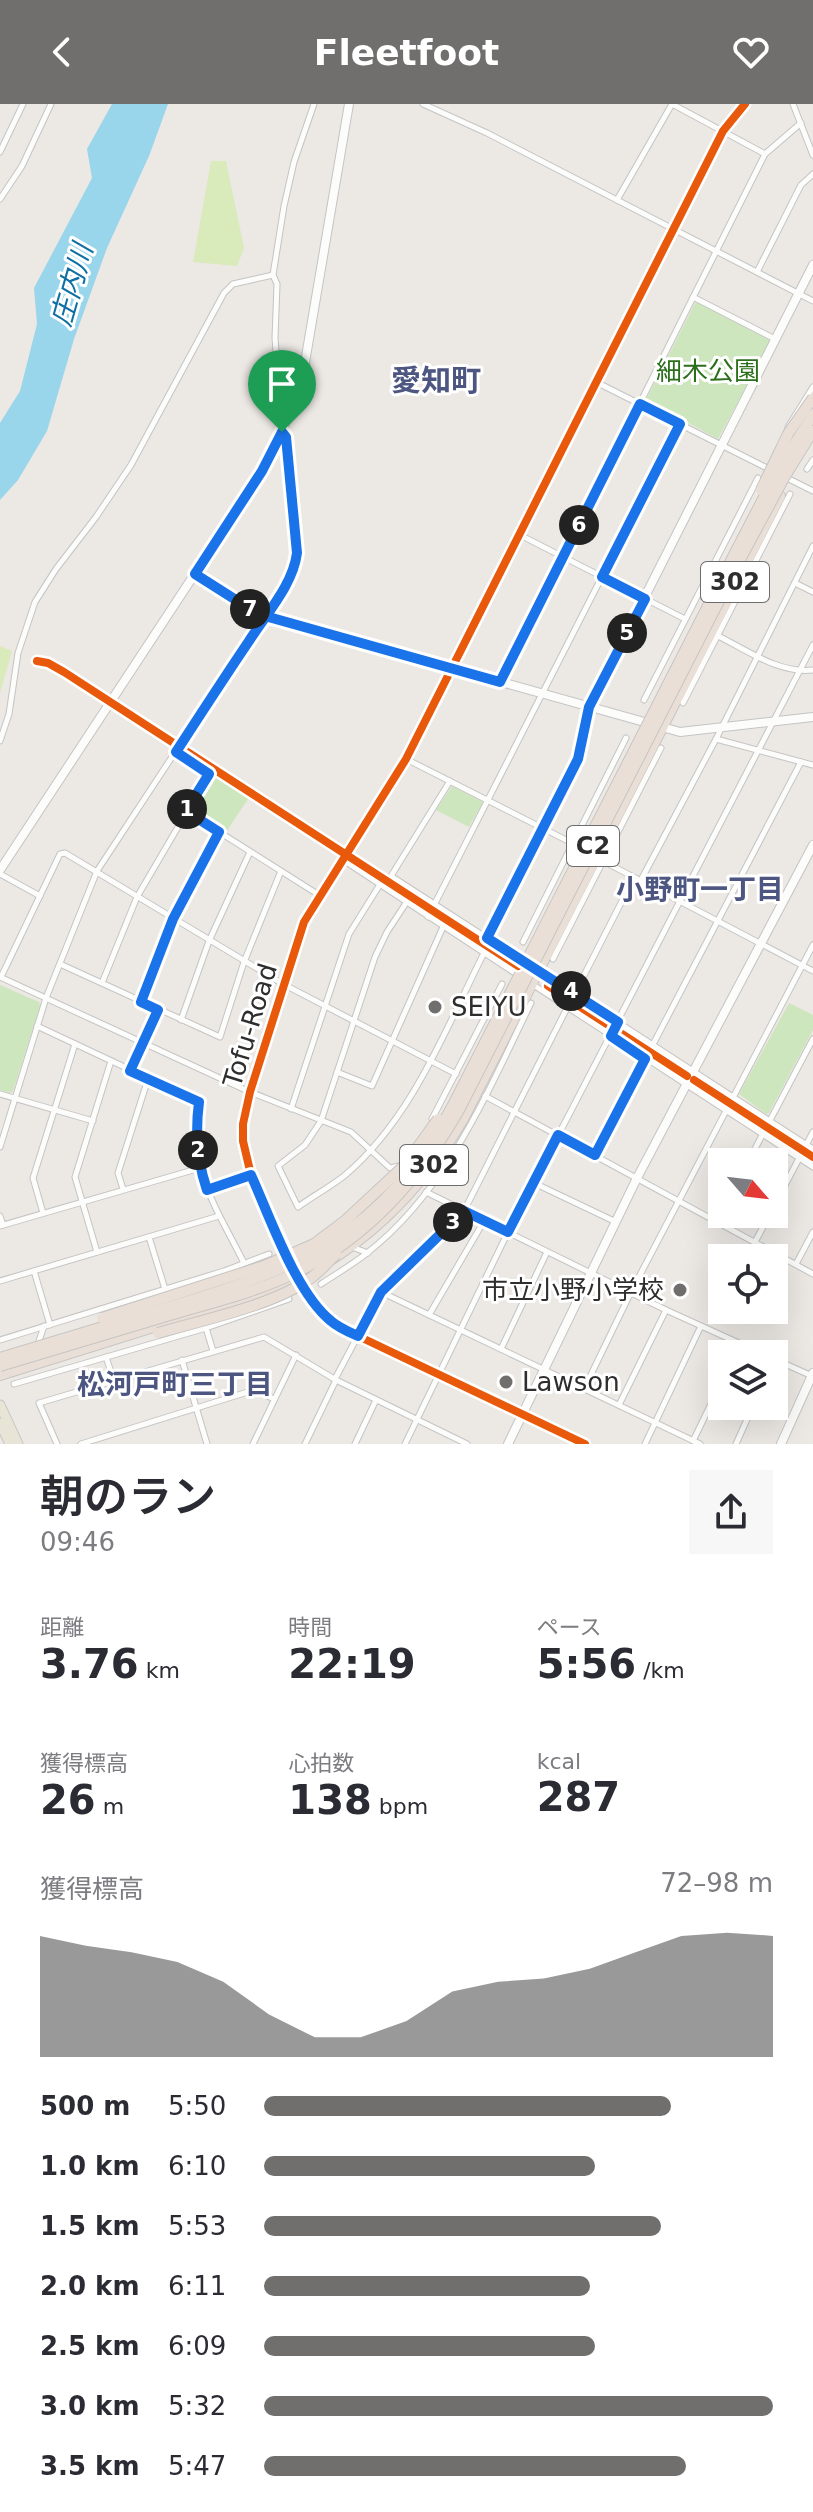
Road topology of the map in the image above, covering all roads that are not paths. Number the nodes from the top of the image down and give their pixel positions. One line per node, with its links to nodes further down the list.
1 (23, 104): 11 (street)
2 (51, 104): 15 (street)
3 (314, 104): 21 (street)
4 (349, 104): 32 (street)
5 (423, 104): 16 (street)
6 (672, 104): 10 (street); 16 (street)
7 (745, 104): 10 (street, Tofu-Road)
8 (793, 104): 9 (street)
9 (801, 123): 12 (street); 13 (street)
10 (723, 131): 12 (street); 17 (street, Tofu-Road)
11 (0, 152)
12 (765, 154): 18 (street)
13 (813, 155)
14 (813, 174): 20 (street)
15 (0, 199)
16 (617, 200): 17 (street)
17 (672, 230): 18 (street); 26 (street, Tofu-Road)
18 (717, 252): 20 (street); 23 (street)
19 (813, 265): 22 (street)
20 (757, 272): 22 (street)
21 (273, 275): 32 (street); 77 (street)
22 (798, 294): 24 (street); 25 (street)
23 (693, 297): 25 (street); 29 (street)
24 (813, 301)
25 (776, 340): 36 (street)
26 (596, 382): 29 (street); 45 (street, Tofu-Road)
27 (813, 387): 30 (street)
28 (813, 398): 49 (highway, bridge)
29 (640, 404): 33 (street); 50 (street)
30 (799, 408): 35 (street); 37 (street)
31 (813, 415): 49 (highway, C2, bridge)
32 (287, 418): 34 (street)
33 (680, 424): 36 (street); 52 (street)
34 (282, 432): 51 (street); 56 (street)
35 (813, 437): 41 (highway, 302); 49 (highway, bridge)
36 (722, 446): 41 (street); 55 (street)
37 (773, 452)
38 (813, 460): 39 (street)
39 (807, 469)
40 (758, 478): 46 (street)
41 (789, 479): 42 (street); 44 (highway, 302)
42 (813, 491)
43 (790, 494): 44 (street)
44 (771, 522): 47 (highway, 302); 58 (street)
45 (519, 534): 50 (street); 63 (street, Tofu-Road)
46 (726, 540): 47 (street); 57 (street)
47 (756, 541): 62 (highway, 302)
48 (813, 546): 53 (street)
49 (739, 552): 142 (highway, C2, bridge); 209 (highway, C2, bridge)
50 (563, 557): 52 (street); 66 (street)
51 (195, 574): 56 (street); 100 (street)
52 (602, 577): 55 (street); 67 (street)
53 (795, 583): 54 (street); 60 (street)
54 (813, 592)
55 (645, 599): 57 (street); 70 (street)
56 (265, 616): 63 (street); 80 (street)
57 (685, 619): 61 (street)
58 (718, 636): 60 (street); 62 (street)
59 (813, 645): 65 (street)
60 (758, 656): 65 (street); 74 (street)
61 (663, 662): 68 (street); 69 (street)
62 (696, 668): 69 (highway, 302)
63 (450, 669): 66 (street); 81 (street, Tofu-Road)
64 (813, 670): 65 (street)
65 (799, 672): 72 (street)
66 (500, 682): 67 (street)
67 (542, 694): 70 (street); 89 (street)
68 (644, 700)
69 (679, 701): 73 (highway, 302)
70 (589, 707): 73 (street); 91 (street)
71 (813, 717): 72 (street)
72 (774, 722): 74 (street); 79 (street)
73 (661, 728): 74 (street); 82 (highway, 302)
74 (721, 729): 76 (street)
75 (626, 738): 88 (street)
76 (716, 739): 79 (street); 101 (street)
77 (0, 741)
78 (661, 748): 85 (street)
79 (760, 750): 83 (street); 107 (street)
80 (176, 752): 90 (street); 98 (street)
81 (406, 759): 86 (street); 96 (street, Tofu-Road)
82 (645, 760): 85 (street); 87 (highway, 302)
83 (801, 762): 84 (street); 113 (street)
84 (813, 765)
85 (647, 774): 97 (street)
86 (450, 781): 89 (street); 109 (street)
87 (634, 781): 88 (street); 110 (highway, 302)
88 (599, 790): 93 (street)
89 (488, 801): 91 (street); 109 (street)
90 (186, 811): 92 (street); 105 (street)
91 (542, 828): 93 (street); 115 (street)
92 (219, 832): 95 (street); 112 (street)
93 (572, 843): 106 (street)
94 (813, 845): 119 (street)
95 (250, 852): 99 (street); 117 (street)
96 (343, 860): 102 (street); 103 (street, Tofu-Road)
97 (603, 861): 101 (street); 110 (street)
98 (97, 871): 104 (street); 105 (street); 124 (street)
99 (281, 871): 103 (street); 123 (street)
100 (0, 872): 104 (street)
101 (641, 880): 107 (street); 133 (street)
102 (379, 886): 108 (street); 137 (street)
103 (319, 895): 130 (street, Tofu-Road)
104 (40, 896): 128 (street)
105 (137, 897): 112 (street); 129 (street)
106 (544, 899): 116 (street); 118 (street)
107 (680, 902): 113 (street); 143 (street)
108 (406, 903): 111 (street); 141 (street)
109 (434, 904): 111 (street); 115 (street)
110 (573, 912): 116 (highway, 302); 122 (street)
111 (428, 917): 114 (street)
112 (173, 919): 117 (street); 135 (street)
113 (717, 921): 119 (street); 151 (street)
114 (443, 927): 121 (street); 147 (street)
115 (487, 938): 126 (street)
116 (555, 938): 126 (highway, 302)
117 (209, 941): 123 (street); 140 (street)
118 (523, 942)
119 (761, 944): 125 (street); 156 (street)
120 (813, 945): 125 (street)
121 (484, 953): 132 (street); 154 (street)
122 (553, 959)
123 (244, 962): 130 (street); 140 (street)
124 (60, 964): 129 (street); 134 (street)
125 (802, 966): 127 (street); 165 (street)
126 (538, 971): 132 (highway, 302); 133 (street)
127 (813, 971)
128 (0, 977): 134 (street)
129 (102, 983): 135 (street)
130 (283, 984): 137 (street); 162 (street, Tofu-Road)
131 (502, 984): 152 (street)
132 (532, 984): 138 (street); 148 (highway, 302)
133 (575, 993): 143 (street)
134 (46, 998): 144 (street); 149 (street)
135 (141, 1002): 139 (street)
136 (531, 1003): 164 (street)
137 (323, 1006): 141 (street); 168 (street)
138 (567, 1008): 145 (street); 170 (street)
139 (158, 1010): 140 (street); 149 (street)
140 (181, 1020)
141 (354, 1021): 147 (street); 158 (street)
142 (495, 1022): 243 (highway, bridge); 245 (highway, C2, bridge)
143 (618, 1022): 145 (street); 151 (street)
144 (37, 1026): 150 (street); 166 (street)
145 (611, 1036): 153 (street); 175 (street)
146 (813, 1039): 173 (street)
147 (392, 1041): 154 (street); 158 (street)
148 (503, 1041): 152 (street); 209 (highway, 302)
149 (143, 1043): 157 (street); 162 (street)
150 (75, 1044): 155 (street); 167 (street)
151 (653, 1044): 153 (street); 156 (street)
152 (469, 1047): 159 (street)
153 (645, 1059): 161 (street); 182 (street)
154 (430, 1060): 159 (street); 180 (street)
155 (111, 1061): 157 (street); 171 (street)
156 (694, 1070): 161 (street); 165 (street)
157 (130, 1071): 160 (street)
158 (337, 1072): 172 (street)
159 (456, 1074): 180 (street)
160 (148, 1079): 185 (street); 190 (street)
161 (686, 1086): 169 (street); 187 (street)
162 (250, 1092): 168 (street); 186 (street, Tofu-Road)
163 (0, 1094): 166 (street)
164 (485, 1096): 170 (street); 192 (street)
165 (733, 1096): 169 (street); 173 (street)
166 (15, 1098): 167 (street); 178 (street)
167 (55, 1109): 171 (street); 196 (street)
168 (291, 1109): 172 (street)
169 (725, 1111): 176 (street); 193 (street)
170 (515, 1112): 175 (street); 195 (street)
171 (93, 1121): 194 (street)
172 (321, 1121): 180 (street); 180 (street)
173 (770, 1121): 176 (street); 177 (street)
174 (813, 1132): 177 (street)
175 (558, 1135): 182 (street); 189 (street)
176 (762, 1135): 179 (street); 183 (street)
177 (806, 1145): 181 (street); 183 (street)
178 (0, 1147)
179 (755, 1148)
180 (371, 1149)
181 (813, 1149)
182 (595, 1155): 187 (street)
183 (799, 1158): 184 (street); 188 (street)
184 (813, 1167)
185 (200, 1168): 190 (street); 191 (street)
186 (251, 1175): 191 (street); 220 (street, Tofu-Road)
187 (637, 1178): 193 (street); 201 (street)
188 (788, 1179)
189 (534, 1183): 201 (street); 205 (street)
190 (123, 1189): 194 (street)
191 (207, 1190): 198 (street)
192 (426, 1192): 195 (street); 212 (street)
193 (679, 1201): 199 (street); 225 (street)
194 (82, 1202): 196 (street); 210 (street)
195 (464, 1211): 200 (street); 224 (street)
196 (43, 1213): 202 (street)
197 (0, 1216): 202 (street)
198 (219, 1216): 207 (street); 214 (street)
199 (708, 1217)
200 (484, 1221): 205 (street); 231 (street)
201 (616, 1222): 218 (street)
202 (1, 1225)
203 (729, 1228): 208 (street)
204 (762, 1228): 208 (street)
205 (508, 1232): 211 (street); 235 (street)
206 (813, 1232): 215 (street)
207 (148, 1236): 210 (street); 223 (street)
208 (755, 1242): 215 (street)
209 (350, 1244): 212 (street); 220 (highway, 302); 236 (highway, bridge); 249 (highway, C2, bridge)
210 (97, 1252): 216 (street)
211 (547, 1252): 218 (street); 240 (street)
212 (368, 1253): 222 (street)
213 (269, 1254): 217 (street)
214 (243, 1261)
215 (796, 1264): 219 (street)
216 (34, 1271): 221 (street); 232 (street)
217 (224, 1271): 223 (street); 227 (street)
218 (591, 1274): 225 (street); 251 (street)
219 (813, 1274)
220 (299, 1278): 226 (highway, 302); 237 (street, Tofu-Road)
221 (0, 1281)
222 (321, 1284)
223 (165, 1289): 232 (street)
224 (381, 1292): 231 (street); 237 (street)
225 (631, 1292): 230 (street); 258 (street)
226 (263, 1293): 227 (highway, 302); 229 (street)
227 (249, 1298): 236 (highway, 302)
228 (289, 1299): 229 (street)
229 (263, 1308): 234 (street)
230 (666, 1310): 233 (street); 262 (street)
231 (429, 1315): 235 (street)
232 (47, 1326): 238 (street); 247 (street)
233 (701, 1326): 239 (street); 269 (street)
234 (206, 1328): 241 (street); 244 (street)
235 (460, 1330): 240 (street); 252 (street)
236 (127, 1335): 243 (highway, 302)
237 (358, 1336): 252 (street, Tofu-Road); 255 (street)
238 (0, 1340)
239 (731, 1340)
240 (501, 1349): 251 (street)
241 (213, 1351): 242 (street); 246 (street)
242 (296, 1355): 255 (street); 259 (street)
243 (56, 1357): 247 (highway, 302); 250 (street)
244 (106, 1357): 250 (street); 256 (street)
245 (0, 1358)
246 (182, 1360): 256 (street); 263 (street)
247 (29, 1365): 253 (highway, 302)
248 (788, 1365): 254 (street)
249 (0, 1366)
250 (64, 1369): 257 (street)
251 (545, 1370): 258 (street); 265 (street)
252 (439, 1374): 265 (street, Tofu-Road); 266 (street)
253 (0, 1375)
254 (813, 1375): 287 (street)
255 (336, 1380): 260 (street); 278 (street)
256 (114, 1381): 274 (street)
257 (14, 1384)
258 (584, 1389): 262 (street)
259 (274, 1399): 263 (street); 277 (street)
260 (376, 1400): 266 (street); 279 (street)
261 (0, 1405): 273 (main road)
262 (619, 1405): 269 (street)
263 (197, 1407): 275 (street); 276 (street)
264 (708, 1410): 270 (street)
265 (523, 1414): 282 (street); 283 (street, Tofu-Road)
266 (417, 1419): 271 (street); 280 (street)
267 (747, 1420): 286 (street)
268 (0, 1423): 272 (main road)
269 (655, 1423): 270 (street); 284 (street)
270 (693, 1441): 285 (street)
271 (456, 1442): 281 (street)
272 (10, 1444)
273 (18, 1444)
274 (57, 1444)
275 (81, 1444)
276 (207, 1444)
277 (253, 1444)
278 (305, 1444)
279 (355, 1444)
280 (405, 1444)
281 (467, 1444)
282 (508, 1444)
283 (585, 1444)
284 (645, 1444)
285 (700, 1444)
286 (736, 1444)
287 (781, 1444)

